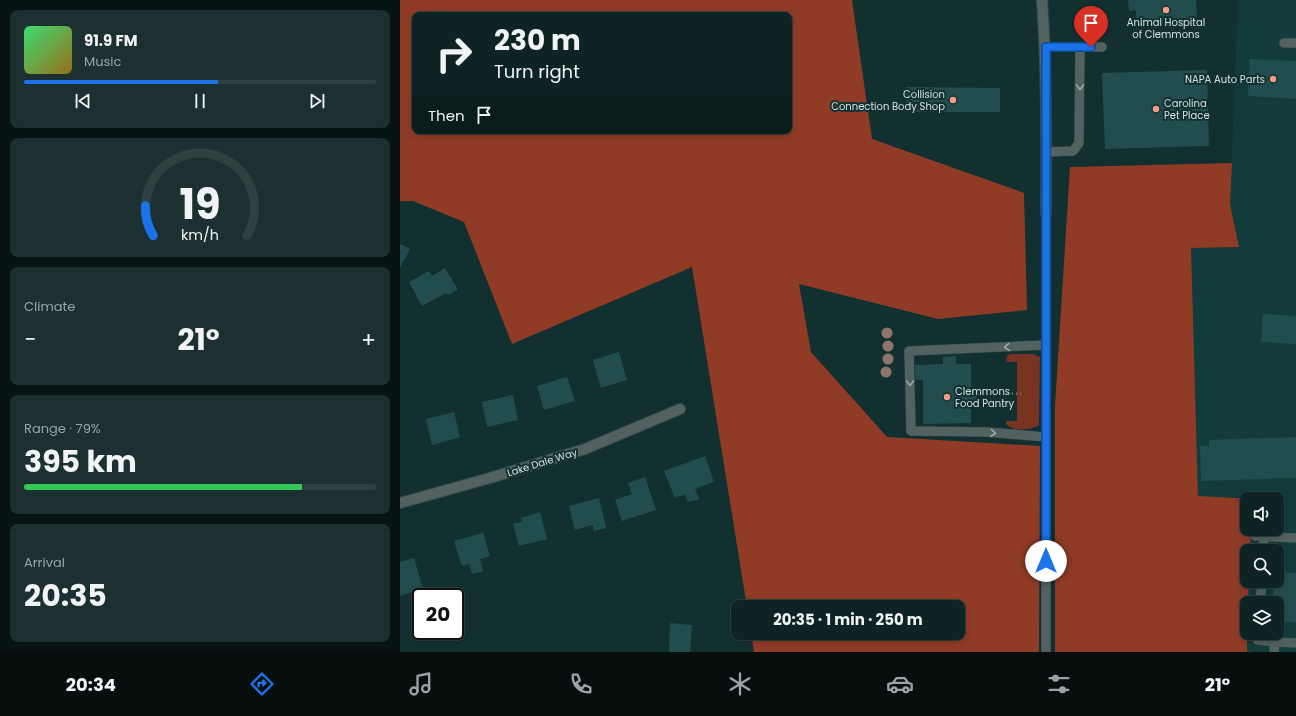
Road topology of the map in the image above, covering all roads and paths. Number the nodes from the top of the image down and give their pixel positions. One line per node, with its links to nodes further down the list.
1 (1042, 0): 4 (street)
2 (1284, 43): 3 (lane)
3 (1296, 43)
4 (1046, 47): 6 (lane); 7 (street)
5 (1102, 47): 6 (lane)
6 (1080, 48): 7 (lane, one-way to 7)
7 (1046, 152): 8 (street)
8 (1046, 214): 9 (lane)
9 (1046, 345): 15 (lane); 15 (lane, one-way to 15)
10 (996, 393): 11 (path)
11 (1024, 394)
12 (996, 400): 13 (path)
13 (971, 401)
14 (680, 409): 16 (street, Lake Dale Way)
15 (1046, 437): 22 (lane)
16 (400, 503)
17 (1296, 538): 18 (lane)
18 (1262, 544)
19 (1258, 640): 20 (lane)
20 (1275, 642): 21 (lane); 23 (lane)
21 (1296, 643)
22 (1046, 652)
23 (1274, 652)

